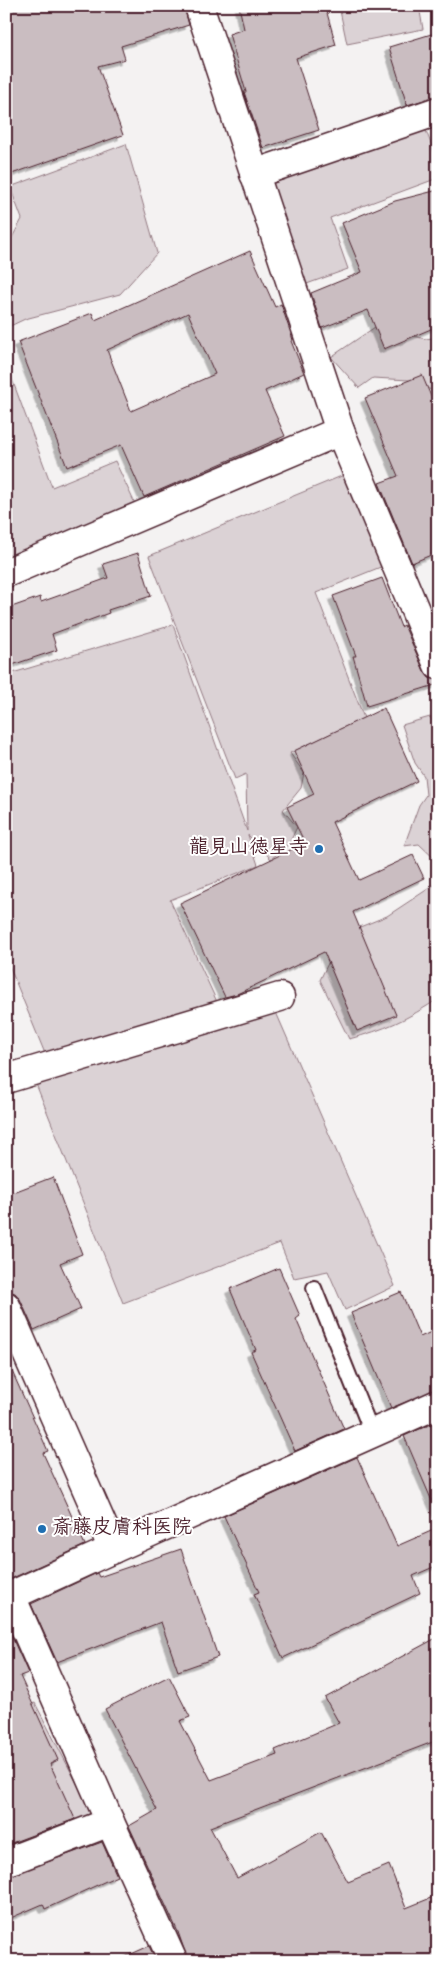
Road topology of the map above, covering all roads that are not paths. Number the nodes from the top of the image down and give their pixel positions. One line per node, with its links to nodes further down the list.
1 (199, 6): 3 (street)
2 (438, 111): 3 (street)
3 (254, 174): 4 (street)
4 (340, 432): 5 (street); 6 (street)
5 (6, 573)
6 (438, 665)
7 (280, 997): 8 (street)
8 (6, 1079)
9 (314, 1288): 12 (lane)
10 (6, 1306): 13 (street)
11 (438, 1404): 12 (street)
12 (372, 1433): 13 (street)
13 (113, 1549): 14 (street)
14 (8, 1597): 15 (street)
15 (110, 1822): 16 (street); 17 (street)
16 (6, 1862)
17 (173, 1961)

